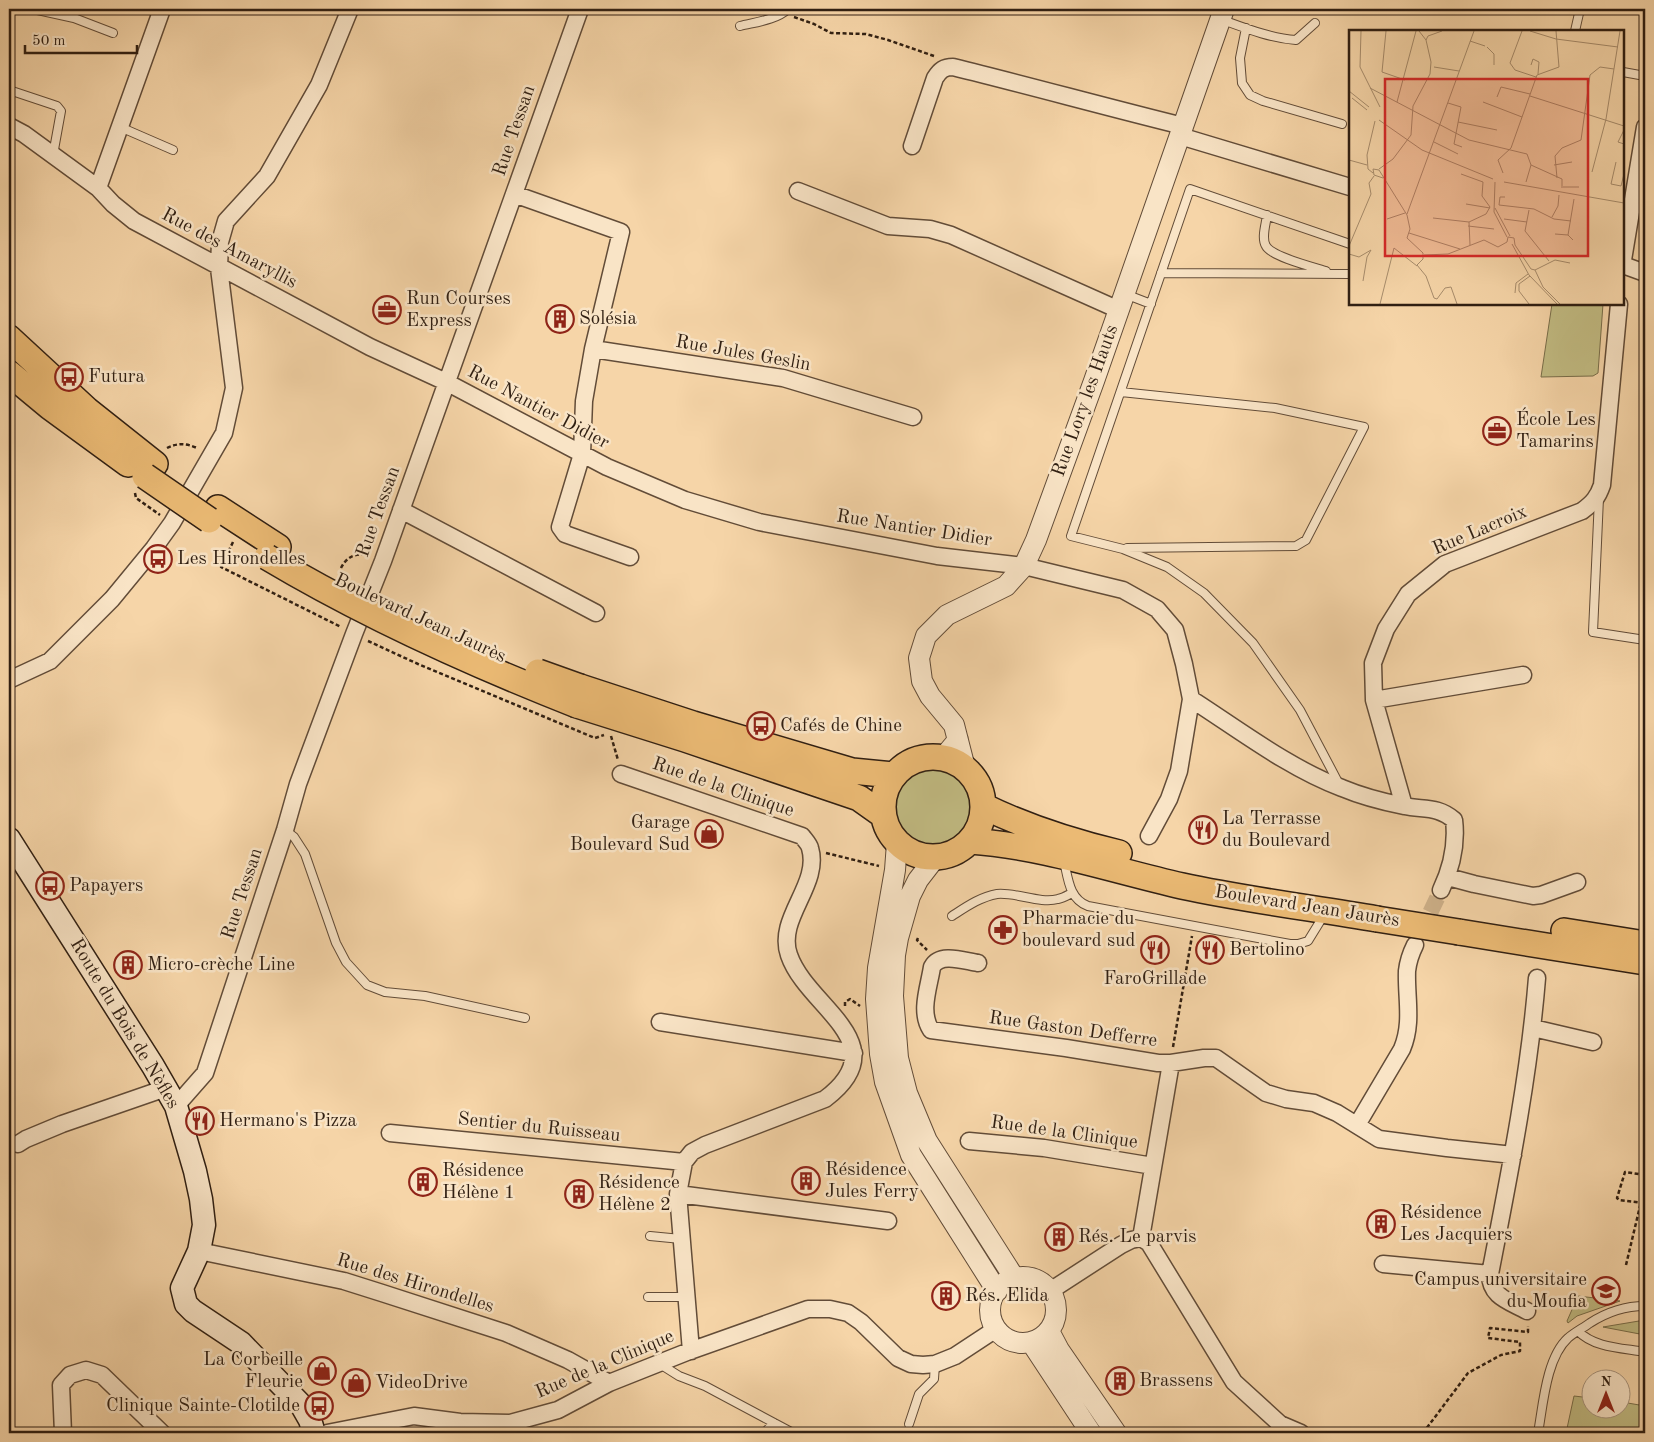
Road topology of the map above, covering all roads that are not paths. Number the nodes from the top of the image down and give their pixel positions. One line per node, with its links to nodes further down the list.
1 (33, 9): 12 (lane)
2 (161, 9): 18 (street)
3 (350, 9): 32 (street)
4 (580, 9): 27 (street, Rue Tessan)
5 (1580, 9): 11 (lane)
6 (785, 11): 9 (lane)
7 (1222, 14): 10 (lane); 20 (street, Rue Lory les Hauts)
8 (1315, 23): 10 (lane)
9 (740, 26)
10 (1246, 28): 16 (lane)
11 (1576, 30)
12 (113, 33)
13 (1624, 72): 14 (lane)
14 (1645, 76)
15 (9, 90): 23 (lane)
16 (1342, 124)
17 (9, 126): 23 (street, Rue des Amaryllis)
18 (120, 127): 22 (lane); 25 (street)
19 (1645, 127): 30 (street)
20 (1182, 131): 21 (street); 24 (street); 37 (street, Rue Lory les Hauts)
21 (912, 146)
22 (173, 150)
23 (53, 155): 25 (street, Rue des Amaryllis)
24 (1349, 187)
25 (98, 188): 32 (street, Rue des Amaryllis)
26 (798, 190): 37 (street)
27 (514, 194): 41 (street); 43 (street, Rue Tessan)
28 (1267, 215): 29 (lane); 33 (lane); 35 (lane)
29 (1349, 244)
30 (1624, 254)
31 (1624, 265): 34 (street)
32 (219, 268): 43 (street, Rue des Amaryllis); 58 (street)
33 (1161, 273): 35 (lane); 38 (lane)
34 (1645, 273)
35 (1333, 274): 36 (lane)
36 (1349, 274)
37 (1122, 302): 38 (lane); 54 (street, Rue Lory les Hauts)
38 (1151, 304): 44 (lane)
39 (1620, 305): 48 (street)
40 (9, 338): 47 (main road, Boulevard Jean Jaurès)
41 (593, 349): 45 (street, Rue Jules Geslin); 46 (street)
42 (9, 373): 47 (main road, Boulevard Jean Jaurès)
43 (446, 382): 46 (street, Rue Nantier Didier); 49 (street, Rue Tessan)
44 (1121, 392): 51 (lane); 51 (lane)
45 (913, 417)
46 (582, 454): 53 (street); 54 (street, Rue Nantier Didier)
47 (151, 470): 50 (main road, Boulevard Jean Jaurès)
48 (1599, 496): 56 (lane); 61 (street, Rue Lacroix)
49 (401, 510): 55 (street); 69 (street, Rue Tessan)
50 (213, 514): 52 (main road, Boulevard Jean Jaurès); 52 (main road, Boulevard Jean Jaurès)
51 (1123, 548): 65 (lane)
52 (272, 552): 59 (main road, Boulevard Jean Jaurès, bridge)
53 (630, 558)
54 (1024, 566): 60 (street, Rue Nantier Didier); 62 (street, Rue Lory les Hauts)
55 (596, 614)
56 (1645, 640)
57 (1523, 676): 61 (street)
58 (9, 680)
59 (578, 696): 64 (main road, Boulevard Jean Jaurès); 68 (main road, Boulevard Jean Jaurès)
60 (1191, 699): 65 (street); 70 (street, Rue Nantier Didier)
61 (1374, 700): 67 (street, Rue Lacroix)
62 (955, 755): 64 (main road); 66 (main road)
63 (621, 774): 91 (street, Rue de la Clinique)
64 (894, 775): 68 (main road)
65 (1341, 788): 67 (street)
66 (983, 806): 72 (main road); 79 (main road, Boulevard Jean Jaurès)
67 (1404, 806): 76 (street)
68 (882, 815): 73 (main road)
69 (285, 830): 87 (lane); 93 (street, Rue Tessan)
70 (1149, 836)
71 (9, 839): 93 (main road, Route du Bois de Nèfles)
72 (970, 841): 74 (main road, Boulevard Jean Jaurès); 75 (main road)
73 (897, 843): 75 (main road); 110 (street)
74 (1062, 857): 77 (lane); 78 (main road, Boulevard Jean Jaurès)
75 (934, 858): 109 (street)
76 (1577, 882)
77 (1072, 893): 78 (lane); 80 (lane)
78 (1327, 910): 79 (main road, Boulevard Jean Jaurès)
79 (1381, 911): 81 (main road, Boulevard Jean Jaurès, bridge)
80 (952, 916)
81 (1461, 924): 82 (main road, Boulevard Jean Jaurès); 84 (main road, Boulevard Jean Jaurès)
82 (1645, 944)
83 (1415, 945): 94 (street)
84 (1645, 962)
85 (978, 963): 92 (street, Rue Gaston Defferre)
86 (1537, 978): 89 (street)
87 (525, 1018)
88 (660, 1022): 91 (street)
89 (1533, 1028): 90 (street); 98 (street)
90 (1593, 1042)
91 (854, 1053): 99 (street)
92 (1171, 1063): 94 (street, Rue Gaston Defferre); 100 (street)
93 (171, 1097): 97 (street); 106 (main road, Route du Bois de Nèfles)
94 (1357, 1125): 98 (street, Rue Gaston Defferre)
95 (390, 1133): 99 (street, Sentier du Ruisseau)
96 (970, 1141): 100 (street, Rue de la Clinique)
97 (18, 1144)
98 (1513, 1155): 108 (street)
99 (684, 1162): 101 (street, Rue de la Clinique)
100 (1153, 1166): 104 (street)
101 (678, 1194): 102 (street); 105 (street, Rue de la Clinique)
102 (888, 1221)
103 (650, 1236): 105 (lane)
104 (1141, 1238): 111 (street); 135 (street)
105 (682, 1239): 113 (street, Rue de la Clinique)
106 (199, 1251): 124 (street, Rue des Hirondelles); 129 (main road, Route du Bois de Nèfles)
107 (1384, 1264): 108 (street)
108 (1490, 1274): 115 (street)
109 (1015, 1279): 110 (street); 111 (street)
110 (997, 1291): 116 (street)
111 (1050, 1291): 117 (street)
112 (648, 1296): 113 (lane)
113 (686, 1297): 120 (street, Rue de la Clinique)
114 (1645, 1306): 118 (lane)
115 (1527, 1311)
116 (996, 1328): 119 (street); 123 (street)
117 (1049, 1331): 119 (street); 134 (street)
118 (1578, 1331): 121 (lane); 136 (lane)
119 (1031, 1342): 133 (street)
120 (691, 1351): 122 (street, Rue de la Clinique); 123 (street)
121 (1645, 1352)
122 (659, 1363): 124 (street, Rue de la Clinique); 125 (lane)
123 (934, 1364): 126 (lane)
124 (610, 1383): 130 (street, Rue de la Clinique)
125 (774, 1423): 131 (lane); 132 (lane)
126 (909, 1424)
127 (63, 1433): 128 (street)
128 (162, 1433)
129 (314, 1433)
130 (327, 1433)
131 (764, 1433)
132 (793, 1433)
133 (1091, 1433)
134 (1116, 1433)
135 (1301, 1433)
136 (1538, 1433)

